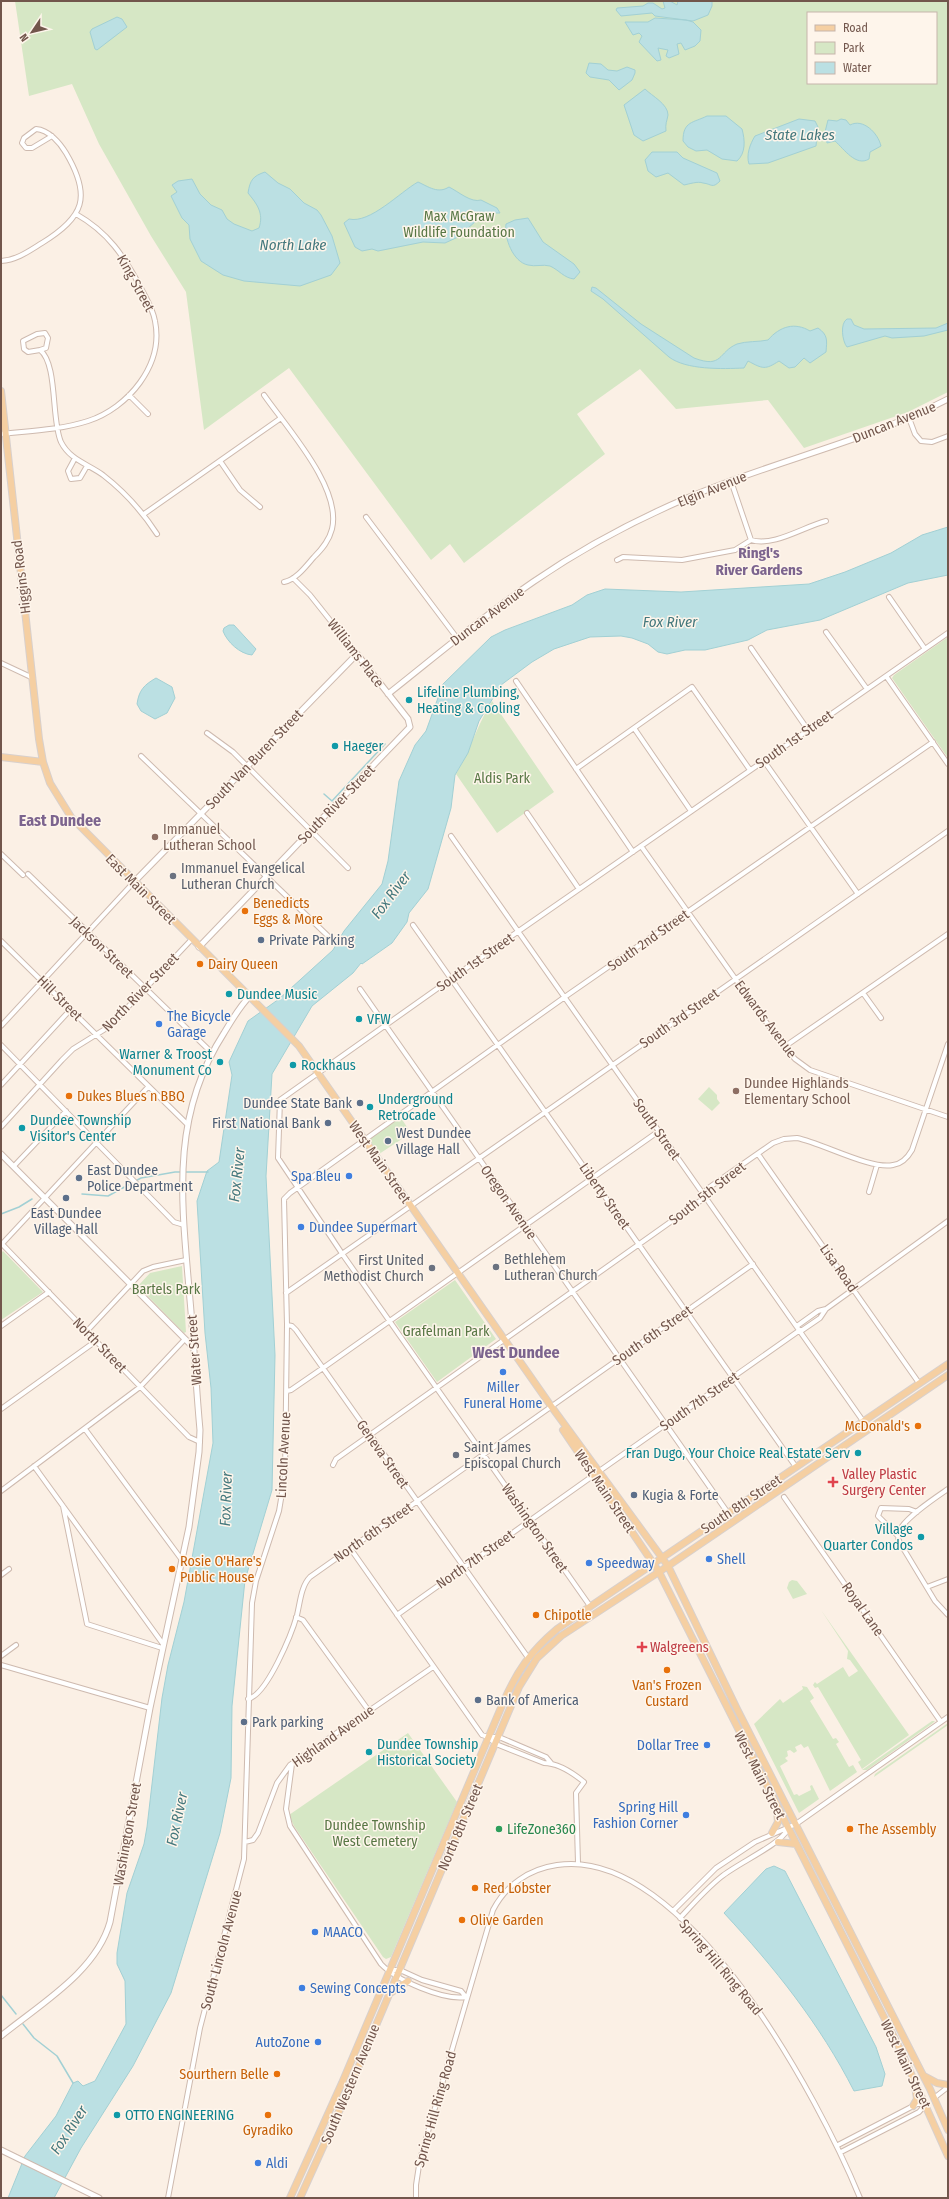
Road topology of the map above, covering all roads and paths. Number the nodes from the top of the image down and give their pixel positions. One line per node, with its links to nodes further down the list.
1 (52, 136): 1 (street); 2 (street)
2 (76, 214): 3 (street); 6 (street, King Street)
3 (1, 262)
4 (40, 350): 4 (street); 12 (street)
5 (1, 391): 13 (main road, Higgins Road)
6 (129, 395): 9 (street); 12 (street, King Street)
7 (264, 395): 10 (street)
8 (948, 399): 11 (street, Duncan Avenue)
9 (148, 414)
10 (281, 418): 17 (street); 28 (street)
11 (909, 418): 14 (street); 15 (street, Duncan Avenue)
12 (57, 427): 13 (street, King Street); 16 (street)
13 (3, 434): 39 (main road, Higgins Road)
14 (948, 436)
15 (839, 443): 19 (street, Elgin Avenue)
16 (75, 458): 18 (street); 18 (street)
17 (220, 461): 20 (street); 21 (street)
18 (87, 466): 21 (street)
19 (731, 480): 25 (street); 26 (street, Elgin Avenue)
20 (260, 507)
21 (144, 514): 24 (street)
22 (366, 517): 33 (street)
23 (826, 521): 25 (street)
24 (157, 534)
25 (751, 540): 27 (street)
26 (590, 546): 33 (street, Duncan Avenue)
27 (617, 560)
28 (293, 578): 29 (street); 36 (street, Williams Place)
29 (284, 582)
30 (889, 597): 35 (street)
31 (826, 632): 41 (street)
32 (948, 633): 35 (street, South 1st Street)
33 (457, 638): 42 (street, Duncan Avenue)
34 (751, 648): 45 (street)
35 (925, 649): 38 (street, South 1st Street)
36 (357, 654): 42 (street, Williams Place); 53 (street, South Van Buren Street)
37 (1, 663): 39 (street)
38 (886, 676): 41 (street, South 1st Street); 47 (street)
39 (33, 678): 51 (main road, Higgins Road)
40 (516, 681): 54 (street)
41 (867, 689): 45 (street, South 1st Street)
42 (388, 694): 44 (street, Williams Place)
43 (634, 728): 54 (street); 55 (street); 56 (street)
44 (407, 730): 60 (street, South River Street)
45 (808, 730): 50 (street, South 1st Street)
46 (207, 733): 53 (street)
47 (933, 742): 52 (street); 59 (street, South 2nd Street)
48 (141, 756): 57 (street)
49 (1, 757): 51 (main road)
50 (764, 761): 55 (street, South 1st Street); 59 (street)
51 (43, 762): 70 (main road, East Main Street)
52 (948, 764)
53 (247, 767): 57 (street, South Van Buren Street); 60 (street)
54 (576, 769): 64 (street)
55 (750, 770): 56 (street, South 1st Street)
56 (691, 811): 63 (street, South 1st Street)
57 (201, 814): 69 (street); 70 (street, South Van Buren Street)
58 (526, 814): 71 (street)
59 (810, 827): 72 (street); 73 (street, South 2nd Street)
60 (312, 830): 66 (street); 69 (street, South River Street)
61 (948, 831): 72 (street, South 3rd Street)
62 (451, 836): 75 (street, South Street)
63 (641, 846): 64 (street, South 1st Street); 73 (street, Edwards Avenue)
64 (633, 852): 71 (street, South 1st Street)
65 (1, 854): 68 (street)
66 (348, 868)
67 (28, 874): 76 (street, Jackson Street)
68 (23, 876)
69 (266, 877): 78 (street); 81 (street, South River Street)
70 (134, 882): 76 (street); 79 (main road, East Main Street)
71 (579, 889): 75 (street, South 1st Street)
72 (858, 894): 83 (street, South 3rd Street)
73 (688, 912): 83 (street, Edwards Avenue); 89 (street, South 2nd Street)
74 (413, 925): 82 (street, Liberty Street)
75 (518, 932): 82 (street, South 1st Street); 89 (street, South Street)
76 (87, 933): 84 (street); 85 (street, Jackson Street)
77 (948, 934): 87 (street)
78 (328, 936)
79 (192, 939): 81 (main road, East Main Street); 85 (street, North River Street)
80 (1, 941): 84 (street, Hill Street)
81 (199, 946): 88 (main road, East Main Street)
82 (451, 978): 93 (street, South 1st Street); 98 (street, Liberty Street)
83 (736, 979): 99 (street, Edwards Avenue); 102 (street, South 3rd Street)
84 (42, 981): 91 (street, Hill Street); 94 (street)
85 (145, 989): 95 (street, North River Street); 100 (street, Jackson Street)
86 (360, 989): 93 (street, Oregon Avenue)
87 (863, 993): 92 (street); 99 (street)
88 (250, 996): 90 (main road, East Main Street); 100 (street, Water Street)
89 (564, 998): 98 (street, South 2nd Street); 102 (street, South Street)
90 (257, 1003): 103 (main road, West Main Street)
91 (71, 1010): 95 (street, Hill Street); 101 (street)
92 (881, 1018)
93 (385, 1025): 103 (street, South 1st Street); 107 (street, Oregon Avenue)
94 (1, 1026)
95 (97, 1035): 104 (street, North River Street); 106 (street, Hill Street)
96 (948, 1044): 108 (street, South 5th Street)
97 (1, 1045): 101 (street)
98 (498, 1045): 107 (street, South 2nd Street); 110 (street, Liberty Street)
99 (784, 1047): 108 (street, Edwards Avenue)
100 (211, 1052): 112 (street, Water Street)
101 (20, 1064): 104 (street); 105 (street)
102 (612, 1065): 110 (street, South 3rd Street); 114 (street, South Street)
103 (317, 1072): 115 (main road, West Main Street); 117 (street, South 1st Street)
104 (40, 1084): 109 (street); 113 (street, North River Street)
105 (1, 1085)
106 (148, 1087): 112 (street, Hill Street); 116 (street)
107 (432, 1092): 115 (street, South 2nd Street); 120 (street, Oregon Avenue)
108 (926, 1109): 111 (street, Edwards Avenue); 121 (street, South 5th Street)
109 (66, 1111): 116 (street); 122 (street)
110 (546, 1111): 120 (street, South 3rd Street); 123 (street, Liberty Street)
111 (948, 1117)
112 (187, 1124): 131 (street, Water Street)
113 (1, 1127)
114 (659, 1131): 123 (street); 126 (street, South Street)
115 (364, 1140): 124 (street, South 2nd Street); 129 (main road, West Main Street)
116 (96, 1142): 127 (street); 131 (street)
117 (277, 1153): 124 (street, Washington Street)
118 (1, 1154): 122 (street)
119 (758, 1154): 121 (street, South 5th Street); 126 (street, South 5th Street); 140 (street, Lisa Road)
120 (479, 1158): 129 (street, South 3rd Street); 132 (street, Oregon Avenue)
121 (877, 1165): 125 (street)
122 (14, 1166): 127 (street)
123 (592, 1178): 132 (street); 134 (street, Liberty Street)
124 (297, 1188): 128 (street, South 2nd Street); 135 (street, Washington Street)
125 (869, 1192)
126 (704, 1195): 134 (street, South 5th Street); 137 (street, South Street)
127 (44, 1197): 133 (street); 139 (street)
128 (282, 1206): 143 (street, Lincoln Avenue)
129 (411, 1207): 135 (street, South 3rd Street); 138 (main road, West Main Street)
130 (948, 1221): 140 (street, South 7th Street)
131 (184, 1225): 136 (street, Water Street)
132 (526, 1225): 138 (street); 142 (street, Oregon Avenue)
133 (1, 1244): 141 (street, North Street)
134 (639, 1244): 142 (street, South 5th Street); 144 (street, Liberty Street)
135 (342, 1255): 143 (street, South 3rd Street); 145 (street, Washington Street)
136 (186, 1260): 139 (street); 153 (street, Water Street)
137 (753, 1264): 144 (street, South 6th Street); 148 (street, South Street)
138 (457, 1273): 145 (street); 151 (main road, West Main Street)
139 (130, 1285): 149 (street); 150 (street)
140 (854, 1290): 148 (street, South 7th Street); 159 (street, Lisa Road)
141 (48, 1292): 147 (street); 149 (street, North Street)
142 (572, 1292): 151 (street, South 5th Street); 154 (street, Oregon Avenue)
143 (286, 1293): 146 (street, Lincoln Avenue)
144 (686, 1310): 154 (street, South 6th Street); 158 (street, Liberty Street)
145 (389, 1321): 156 (street); 161 (street, Washington Street)
146 (287, 1325): 156 (street, Geneva Street); 162 (street, Lincoln Avenue)
147 (1, 1326)
148 (799, 1329): 158 (street, South 7th Street); 165 (street, South Street)
149 (87, 1331): 152 (street, North Street)
150 (185, 1340): 153 (street); 160 (street)
151 (504, 1340): 161 (street, South 5th Street); 163 (main road, West Main Street)
152 (96, 1341): 160 (street, North Street); 164 (street)
153 (194, 1348): 169 (street, Water Street)
154 (619, 1358): 163 (street, South 6th Street); 166 (street, Oregon Avenue)
155 (948, 1364): 159 (main road, South 8th Street)
156 (323, 1368): 162 (street); 168 (street, Geneva Street)
157 (948, 1375): 188 (main road, South 8th Street)
158 (733, 1377): 166 (street, South 7th Street); 173 (street, Liberty Street)
159 (919, 1383): 165 (main road, South 8th Street)
160 (140, 1387): 167 (street); 169 (street, North Street)
161 (436, 1388): 168 (street, South 5th Street); 170 (street, Washington Street)
162 (287, 1391): 208 (street, Lincoln Avenue)
163 (550, 1406): 170 (street, North 6th Street); 174 (main road, West Main Street)
164 (1, 1409)
165 (864, 1422): 173 (main road, South 8th Street)
166 (666, 1424): 174 (street, South 7th Street); 181 (street, Oregon Avenue)
167 (85, 1429): 172 (street); 186 (street)
168 (370, 1435): 171 (street, South 5th Street); 178 (street, Geneva Street)
169 (200, 1442): 186 (street, Water Street)
170 (483, 1454): 178 (street, North 6th Street); 182 (street, Washington Street)
171 (333, 1465)
172 (34, 1466): 176 (street); 179 (street)
173 (796, 1467): 181 (main road, South 8th Street)
174 (596, 1474): 182 (street, North 7th Street); 185 (main road, West Main Street); 187 (main road, West Main Street)
175 (948, 1489): 180 (street)
176 (1, 1491)
177 (784, 1496): 212 (street, Royal Lane)
178 (417, 1501): 184 (street, North 6th Street); 190 (street, Geneva Street)
179 (62, 1505): 201 (street); 201 (street)
180 (918, 1512): 183 (street); 183 (street)
181 (728, 1513): 185 (main road, South 8th Street)
182 (530, 1520): 190 (street, North 7th Street); 195 (street, Washington Street)
183 (898, 1536): 194 (street)
184 (350, 1548): 197 (street); 199 (street, North 6th Street)
185 (661, 1558): 187 (main road, South 8th Street); 188 (main road, West Main Street)
186 (182, 1560): 201 (street, Water Street)
187 (653, 1563): 191 (main road, West Main Street); 195 (main road, North 8th Street)
188 (668, 1566): 191 (main road, North 8th Street); 220 (main road, West Main Street)
189 (10, 1568): 192 (street)
190 (464, 1568): 197 (street, North 7th Street); 203 (street, Geneva Street)
191 (659, 1572): 204 (main road, North 8th Street); 218 (main road, West Main Street)
192 (1, 1575)
193 (948, 1579): 194 (street)
194 (927, 1587): 198 (street)
195 (590, 1606): 203 (main road, North 8th Street)
196 (948, 1608): 198 (street)
197 (397, 1614): 206 (street)
198 (946, 1614)
199 (296, 1617): 208 (street, North 6th Street); 210 (street)
200 (16, 1645): 202 (street)
201 (163, 1646): 207 (street, Water Street)
202 (1, 1656)
203 (527, 1657): 204 (street, Geneva Street); 213 (main road, North 8th Street)
204 (532, 1664): 214 (main road, North 8th Street)
205 (1, 1665): 209 (street)
206 (433, 1667): 210 (street, Highland Avenue); 213 (street)
207 (158, 1668): 209 (street, Washington Street)
208 (248, 1699): 224 (street, South Lincoln Avenue)
209 (150, 1708): 236 (street, Washington Street)
210 (368, 1711): 217 (street, Highland Avenue)
211 (948, 1717): 212 (street)
212 (941, 1722): 220 (street)
213 (488, 1737): 214 (street); 215 (street); 219 (main road, North 8th Street)
214 (499, 1737): 215 (main road, North 8th Street); 216 (street)
215 (496, 1744): 216 (street); 221 (main road, North 8th Street)
216 (550, 1763): 227 (street)
217 (292, 1764): 224 (street, Highland Avenue); 230 (street)
218 (777, 1808): 222 (main road, West Main Street); 223 (main road)
219 (452, 1824): 221 (main road); 230 (main road, North 8th Street)
220 (796, 1824): 222 (street); 237 (main road, West Main Street)
221 (460, 1828): 231 (main road, North 8th Street)
222 (788, 1829): 223 (street); 225 (street); 226 (main road, West Main Street)
223 (772, 1834): 228 (street)
224 (245, 1842): 249 (street, South Lincoln Avenue)
225 (778, 1842): 226 (main road); 229 (street)
226 (796, 1844): 238 (main road, West Main Street)
227 (578, 1863): 228 (street, Spring Hill Ring Road); 235 (street, Spring Hill Ring Road)
228 (673, 1911): 229 (street, Spring Hill Ring Road)
229 (680, 1918): 244 (street, Spring Hill Ring Road)
230 (390, 1970): 231 (street); 232 (street); 250 (main road, South Western Avenue)
231 (400, 1970): 232 (main road, South Western Avenue); 235 (street)
232 (397, 1977): 233 (street); 234 (main road, South Western Avenue)
233 (408, 1981): 234 (main road); 235 (street)
234 (389, 1994): 251 (main road, South Western Avenue)
235 (466, 1997): 252 (street, Spring Hill Ring Road)
236 (1, 2036)
237 (923, 2076): 239 (main road); 240 (main road, West Main Street)
238 (915, 2080): 241 (main road, West Main Street); 242 (main road)
239 (948, 2086): 240 (street)
240 (934, 2098): 241 (main road); 243 (main road)
241 (926, 2104): 242 (street); 246 (street); 247 (main road, West Main Street)
242 (913, 2106): 244 (street)
243 (948, 2130)
244 (838, 2145): 246 (street, Spring Hill Ring Road)
245 (1, 2150): 248 (street)
246 (841, 2152): 253 (street, Spring Hill Ring Road)
247 (948, 2156)
248 (99, 2198)
249 (168, 2198)
250 (290, 2198)
251 (300, 2198)
252 (416, 2198)
253 (860, 2198)

